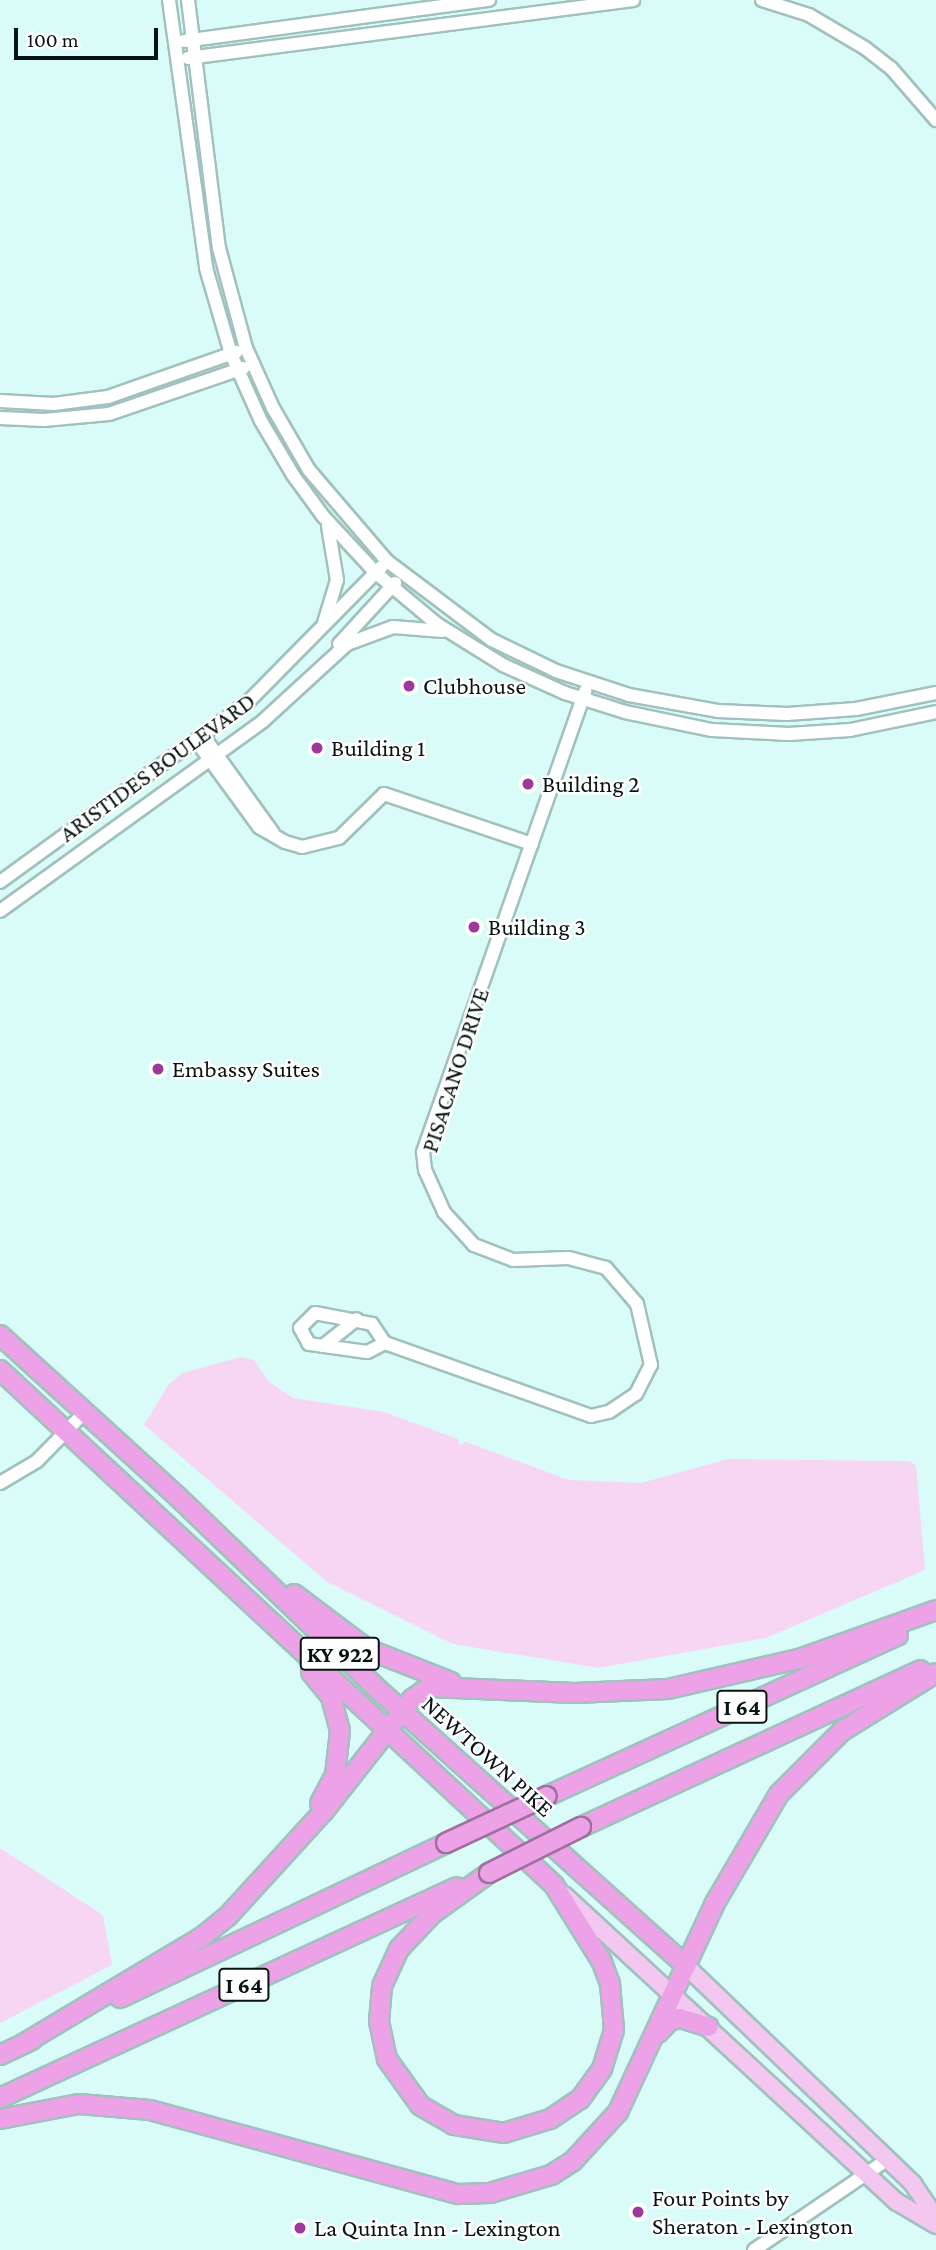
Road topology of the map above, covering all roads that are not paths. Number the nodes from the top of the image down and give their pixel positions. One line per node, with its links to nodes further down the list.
1 (169, 0): 7 (street)
2 (188, 0): 6 (street)
3 (489, 0): 6 (street)
4 (633, 0): 8 (street)
5 (762, 0): 10 (street)
6 (192, 40): 7 (street); 8 (street)
7 (176, 42): 9 (street)
8 (194, 58): 9 (street); 11 (street)
9 (177, 60): 12 (street)
10 (936, 120)
11 (246, 348): 12 (street); 13 (street)
12 (231, 354): 14 (street); 15 (street)
13 (253, 365): 14 (street); 18 (street)
14 (237, 370): 16 (street); 17 (street)
15 (0, 401)
16 (0, 418)
17 (323, 516): 19 (street); 23 (street, ARISTIDES BOULEVARD)
18 (387, 561): 19 (street, ARISTIDES BOULEVARD); 20 (street)
19 (376, 573): 21 (street); 23 (street, ARISTIDES BOULEVARD)
20 (402, 575): 21 (street, ARISTIDES BOULEVARD); 25 (street)
21 (391, 587): 22 (street); 24 (street, ARISTIDES BOULEVARD)
22 (454, 635): 24 (street, ARISTIDES BOULEVARD); 27 (street)
23 (308, 646): 31 (street, ARISTIDES BOULEVARD)
24 (306, 681): 32 (street, ARISTIDES BOULEVARD)
25 (589, 683): 27 (street, PISACANO DRIVE); 28 (street)
26 (936, 693): 28 (street)
27 (583, 699): 30 (street); 33 (street, PISACANO DRIVE)
28 (749, 712): 30 (street)
29 (936, 712): 30 (street)
30 (748, 733)
31 (201, 740): 32 (street); 34 (street, ARISTIDES BOULEVARD)
32 (213, 757): 33 (street); 35 (street, ARISTIDES BOULEVARD)
33 (532, 845): 38 (street, PISACANO DRIVE)
34 (0, 882)
35 (0, 911)
36 (357, 1320): 38 (street); 39 (street); 39 (street)
37 (0, 1335): 41 (highway, NEWTOWN PIKE / KY 922)
38 (385, 1343): 39 (street)
39 (323, 1346)
40 (0, 1370): 42 (highway, NEWTOWN PIKE / KY 922)
41 (83, 1413): 42 (street); 44 (highway, NEWTOWN PIKE / KY 922)
42 (67, 1432): 43 (street); 45 (highway, NEWTOWN PIKE / KY 922)
43 (0, 1483)
44 (179, 1498): 50 (highway); 51 (highway, NEWTOWN PIKE / KY 922)
45 (218, 1573): 52 (highway, NEWTOWN PIKE / KY 922); 53 (highway)
46 (936, 1610): 50 (highway)
47 (936, 1617): 60 (highway, I 64, bridge)
48 (936, 1662): 54 (highway, I 64, bridge)
49 (936, 1673): 56 (highway)
50 (464, 1687): 51 (highway)
51 (403, 1712): 52 (highway); 56 (highway, NEWTOWN PIKE / KY 922)
52 (388, 1730): 53 (highway); 55 (highway, NEWTOWN PIKE / KY 922)
53 (299, 1839): 60 (highway)
54 (489, 1872): 55 (highway); 62 (highway, I 64)
55 (554, 1885): 57 (main road, NEWTOWN PIKE / KY 922)
56 (686, 1966): 57 (highway); 64 (main road, NEWTOWN PIKE / KY 922)
57 (673, 1995): 58 (main road, NEWTOWN PIKE / KY 922); 59 (highway)
58 (709, 2027): 59 (highway); 65 (main road, NEWTOWN PIKE / KY 922)
59 (652, 2041): 63 (highway)
60 (23, 2044): 61 (highway, I 64)
61 (0, 2055)
62 (0, 2098)
63 (0, 2119)
64 (888, 2159): 65 (street); 66 (main road, NEWTOWN PIKE / KY 922)
65 (869, 2174): 67 (main road, NEWTOWN PIKE / KY 922); 68 (street)
66 (936, 2218)
67 (936, 2225)
68 (754, 2250)

